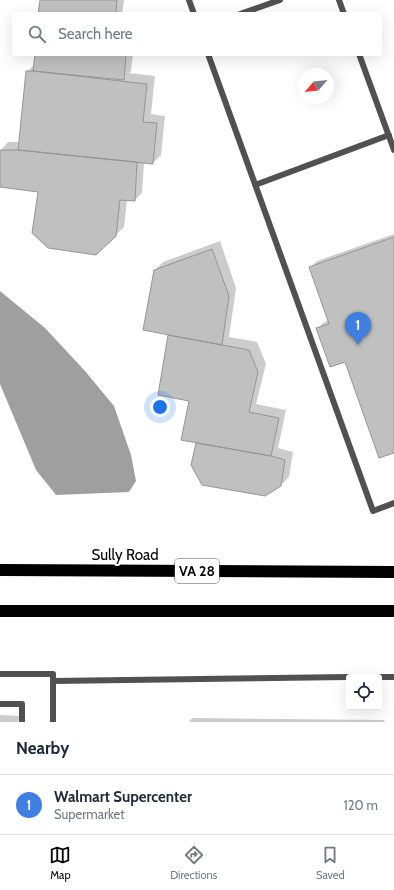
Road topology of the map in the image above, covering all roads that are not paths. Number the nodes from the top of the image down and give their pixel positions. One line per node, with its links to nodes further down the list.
1 (189, 0): 4 (lane)
2 (280, 0): 5 (lane)
3 (339, 0): 6 (lane)
4 (193, 12)
5 (246, 12)
6 (343, 12)
7 (209, 56): 11 (lane)
8 (360, 56): 9 (lane)
9 (388, 135): 10 (lane); 11 (lane)
10 (394, 150)
11 (255, 185): 12 (lane)
12 (394, 503)
13 (0, 570): 14 (highway, Sully Road / VA 28)
14 (394, 572)
15 (0, 610): 16 (highway)
16 (394, 611)
17 (0, 674): 21 (lane)
18 (346, 677): 21 (lane)
19 (382, 677): 20 (lane)
20 (394, 677)
21 (53, 681): 24 (lane)
22 (0, 704): 23 (lane)
23 (22, 722)
24 (53, 722)

